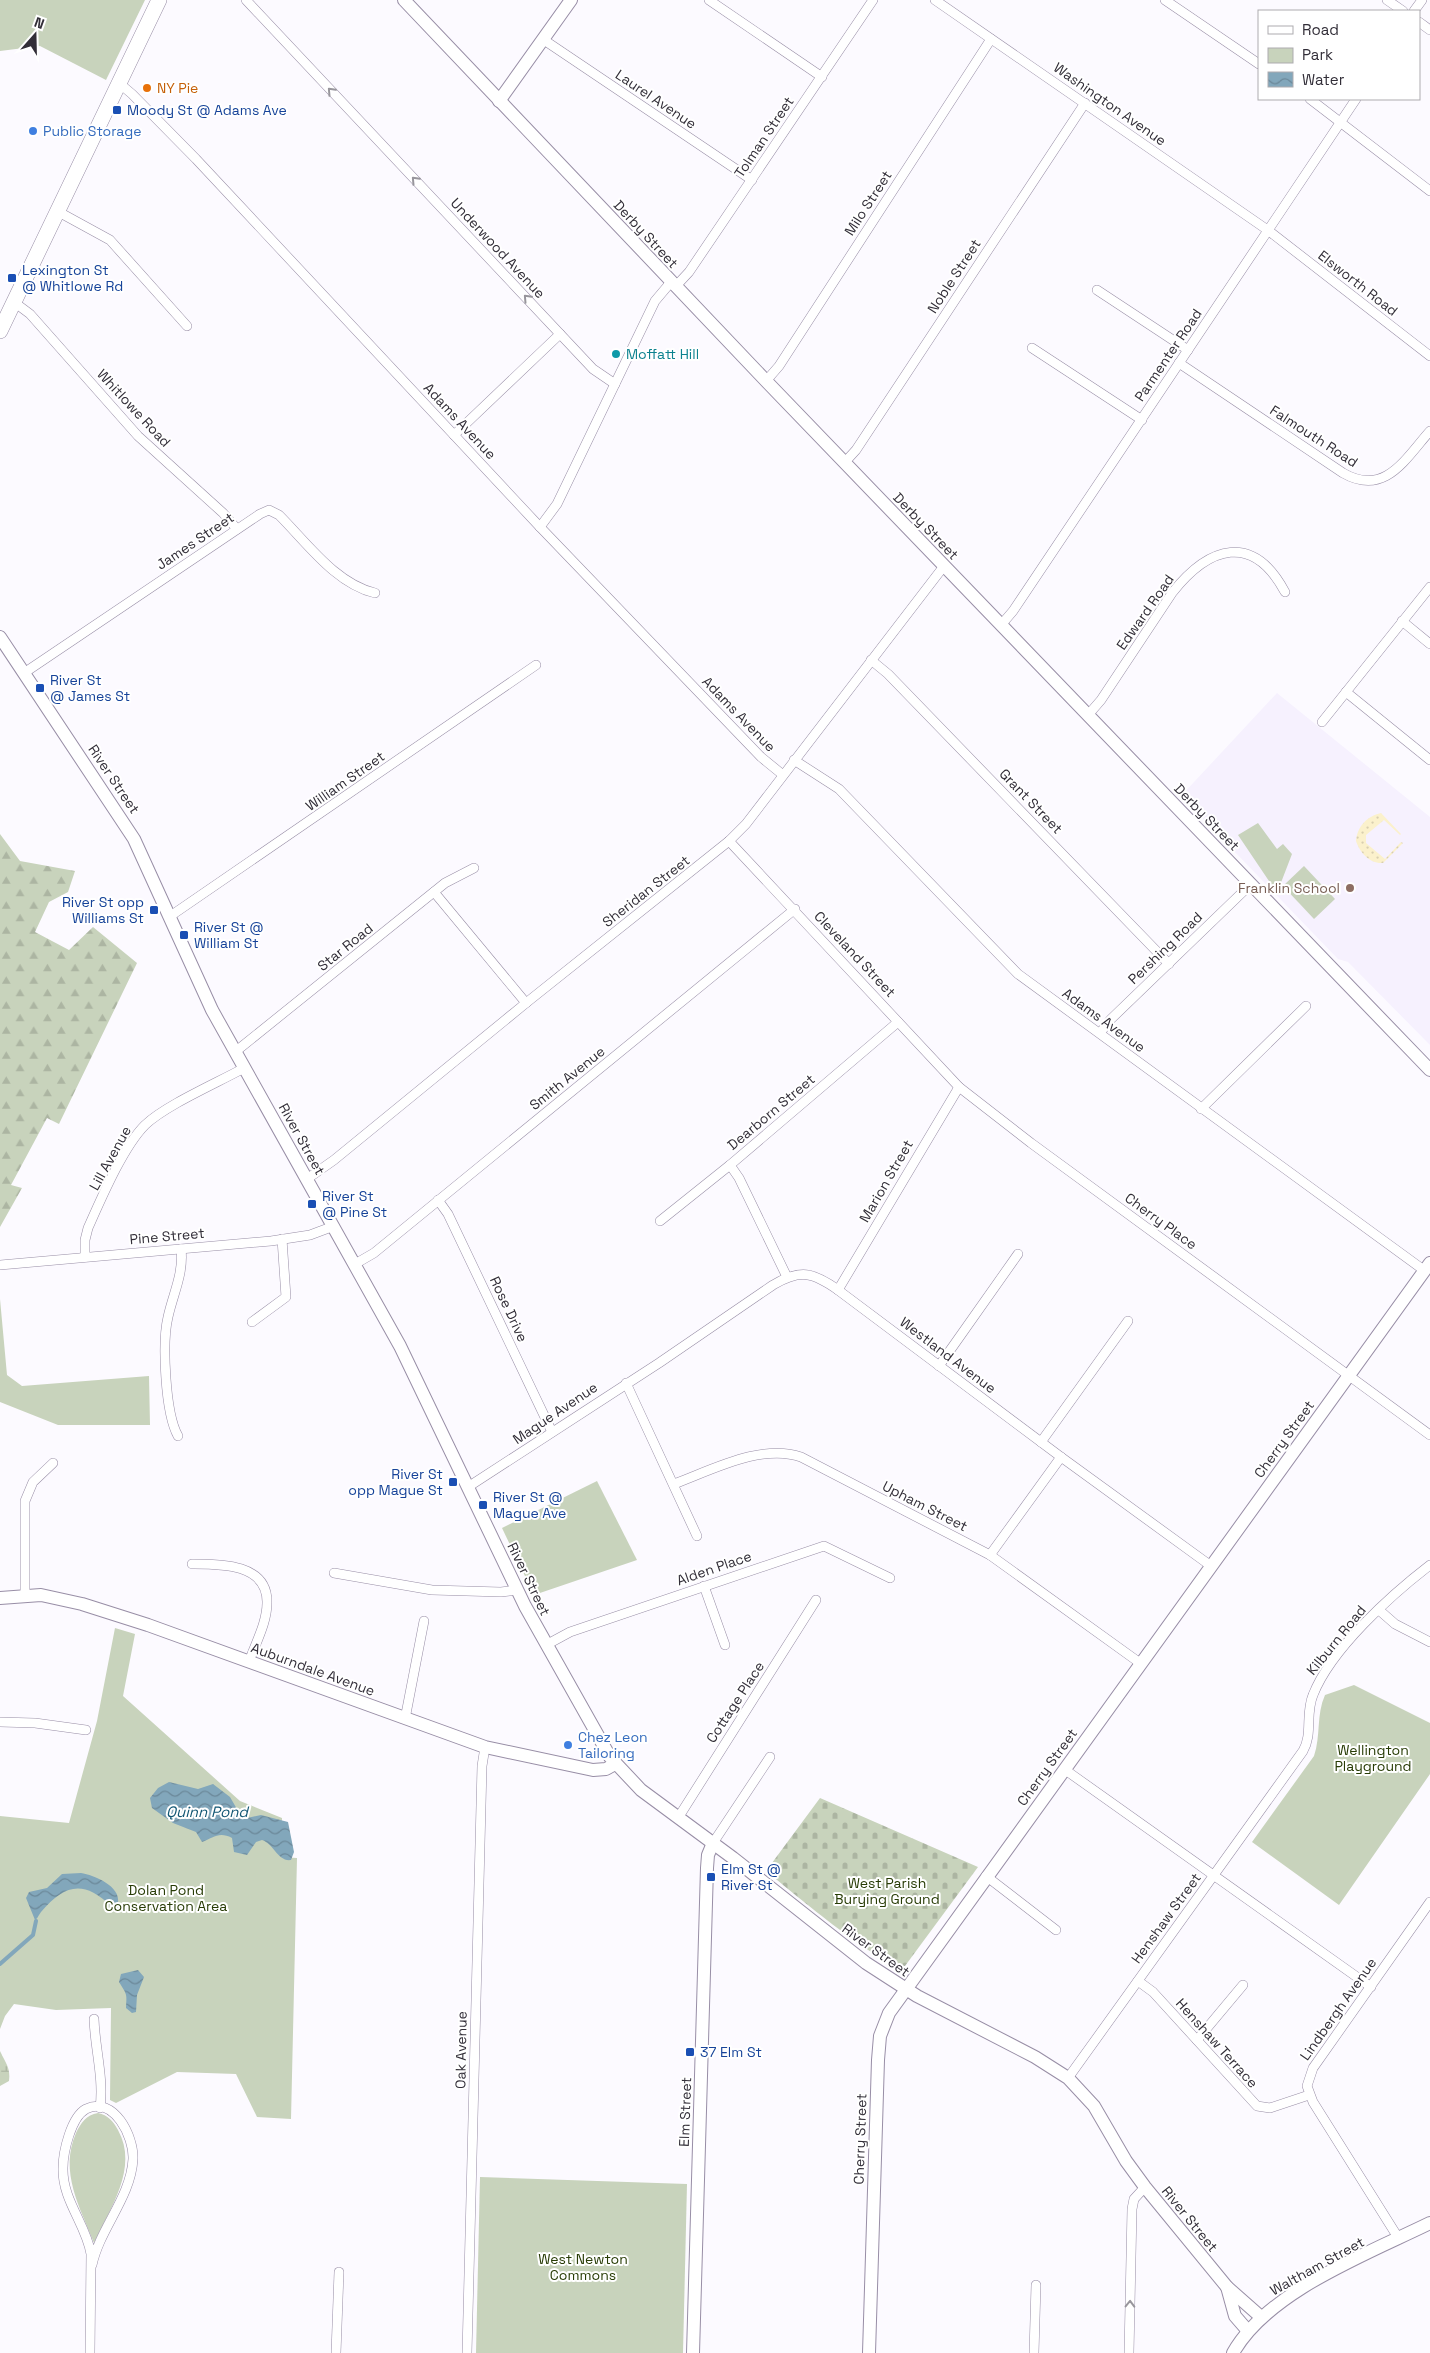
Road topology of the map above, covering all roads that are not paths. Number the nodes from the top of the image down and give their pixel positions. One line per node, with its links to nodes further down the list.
1 (159, 0): 15 (main road)
2 (246, 0): 30 (street, Underwood Avenue, one-way to 2)
3 (404, 0): 18 (street, Derby Street)
4 (571, 0): 12 (street)
5 (709, 0): 14 (street)
6 (873, 0): 14 (street, Tolman Street)
7 (934, 0): 11 (street, Washington Avenue)
8 (1165, 0): 13 (street)
9 (1386, 0): 10 (street)
10 (1401, 10)
11 (991, 39): 19 (street, Washington Avenue); 35 (street, Milo Street)
12 (544, 40): 18 (street); 21 (street, Laurel Avenue)
13 (1258, 63)
14 (822, 77): 21 (street, Tolman Street)
15 (118, 83): 23 (main road); 39 (street, Adams Avenue)
16 (1311, 100): 20 (street)
17 (1355, 100): 20 (street, Parmenter Road)
18 (499, 101): 25 (street, Derby Street)
19 (1085, 103): 24 (street, Washington Avenue); 40 (street, Noble Street)
20 (1342, 121): 22 (street); 24 (street, Parmenter Road)
21 (752, 180): 25 (street, Tolman Street)
22 (1430, 191)
23 (57, 211): 27 (main road); 28 (street)
24 (1269, 231): 32 (street, Parmenter Road); 33 (street, Elsworth Road)
25 (673, 284): 35 (street, Derby Street); 36 (street, Tolman Street)
26 (1097, 290): 32 (street)
27 (14, 302): 29 (main road); 42 (street, Whitlowe Road)
28 (187, 326)
29 (0, 331)
30 (560, 334): 36 (street, Underwood Avenue); 39 (street)
31 (1032, 348): 37 (street)
32 (1188, 350): 34 (street, Parmenter Road)
33 (1430, 356)
34 (1179, 363): 37 (street, Parmenter Road); 38 (street, Falmouth Road)
35 (766, 381): 40 (street, Derby Street)
36 (615, 384): 41 (street, Tolman Street)
37 (1142, 420): 48 (street, Parmenter Road)
38 (1430, 432)
39 (454, 435): 41 (street, Adams Avenue)
40 (845, 462): 43 (street, Derby Street)
41 (540, 527): 59 (street, Adams Avenue)
42 (237, 530): 46 (street, James Street); 53 (street, James Street)
43 (944, 566): 48 (street, Derby Street); 51 (street, Sheridan Street)
44 (1430, 587): 47 (street)
45 (1285, 592): 55 (street, Edward Road)
46 (375, 593)
47 (1402, 621): 50 (street); 54 (street)
48 (1001, 625): 55 (street, Derby Street)
49 (0, 637): 53 (street, River Street)
50 (1430, 644)
51 (871, 660): 57 (street, Sheridan Street); 66 (street, Grant Street)
52 (536, 666): 65 (street, William Street)
53 (24, 673): 65 (street, River Street)
54 (1346, 692): 56 (street); 58 (street)
55 (1088, 715): 62 (street, Derby Street)
56 (1322, 722)
57 (794, 760): 59 (street, Sheridan Street); 70 (street, Adams Avenue)
58 (1430, 760)
59 (782, 775): 60 (street, Sheridan Street)
60 (730, 841): 64 (street, Cleveland Street); 67 (street, Sheridan Street)
61 (474, 868): 63 (street, Star Road)
62 (1251, 884): 66 (street, Pershing Road); 73 (street, Derby Street)
63 (434, 892): 67 (street); 71 (street, Star Road)
64 (795, 909): 69 (street, Cleveland Street); 78 (street, Smith Avenue)
65 (169, 917): 71 (street, River Street)
66 (1169, 964): 70 (street, Pershing Road)
67 (526, 1003): 77 (street, Sheridan Street)
68 (1306, 1006): 75 (street)
69 (898, 1022): 74 (street, Cleveland Street); 76 (street, Dearborn Street)
70 (1100, 1034): 75 (street, Adams Avenue)
71 (235, 1052): 72 (street, River Street)
72 (244, 1068): 77 (street, River Street); 84 (street, Lill Avenue)
73 (1430, 1070)
74 (959, 1087): 89 (street, Marion Street); 94 (street, Cherry Place)
75 (1201, 1109): 87 (street, Adams Avenue)
76 (730, 1165): 79 (street, Dearborn Street); 88 (street)
77 (307, 1179): 80 (street, River Street)
78 (438, 1200): 86 (street, Smith Avenue); 96 (street, Rose Drive)
79 (660, 1221)
80 (334, 1226): 81 (street, Pine Street); 86 (street, River Street)
81 (282, 1239): 82 (street, Pine Street); 91 (street)
82 (181, 1249): 84 (street, Pine Street); 98 (street)
83 (1018, 1254): 93 (street)
84 (85, 1257): 85 (street, Pine Street)
85 (0, 1264)
86 (355, 1264): 103 (street, River Street)
87 (1427, 1267): 94 (street, Cherry Street)
88 (787, 1277): 89 (street, Westland Avenue); 92 (street, Westland Avenue)
89 (838, 1290): 93 (street, Westland Avenue)
90 (1128, 1320): 99 (street)
91 (252, 1322)
92 (659, 1363): 95 (street, Mague Avenue)
93 (939, 1366): 99 (street, Westland Avenue)
94 (1349, 1376): 97 (street, Cherry Place); 108 (street, Cherry Street)
95 (626, 1383): 96 (street, Mague Avenue); 102 (street)
96 (552, 1432): 103 (street, Mague Avenue)
97 (1430, 1435)
98 (178, 1436)
99 (1041, 1442): 100 (street, Westland Avenue)
100 (1061, 1457): 105 (street); 108 (street, Westland Avenue)
101 (53, 1463): 113 (street)
102 (674, 1484): 104 (street); 105 (street, Upham Street)
103 (468, 1487): 112 (street, River Street)
104 (697, 1536)
105 (990, 1555): 122 (street, Upham Street)
106 (192, 1564): 121 (street)
107 (1430, 1565): 116 (street, Kilburn Road)
108 (1211, 1566): 122 (street, Cherry Street)
109 (334, 1573): 112 (street)
110 (890, 1578): 111 (street, Alden Place)
111 (704, 1586): 119 (street, Alden Place); 120 (street)
112 (517, 1590): 119 (street, River Street)
113 (25, 1595): 114 (street, Auburndale Avenue); 121 (street, Auburndale Avenue)
114 (0, 1598)
115 (816, 1600): 130 (street, Cottage Place)
116 (1379, 1610): 118 (street); 133 (street, Kilburn Road)
117 (424, 1621): 123 (street)
118 (1430, 1642)
119 (546, 1645): 128 (street, River Street)
120 (725, 1645)
121 (248, 1662): 123 (street, Auburndale Avenue)
122 (1140, 1664): 129 (street, Cherry Street)
123 (405, 1718): 126 (street, Auburndale Avenue)
124 (0, 1722): 125 (street)
125 (86, 1730)
126 (485, 1747): 128 (street, Auburndale Avenue); 156 (street, Oak Avenue)
127 (770, 1757): 131 (street)
128 (615, 1764): 130 (street, River Street)
129 (1064, 1769): 132 (street, Cherry Street); 133 (street, Henshaw Street)
130 (678, 1818): 131 (street, River Street)
131 (713, 1843): 139 (street, River Street); 157 (street, Elm Street)
132 (986, 1876): 135 (street); 139 (street, Cherry Street)
133 (1214, 1876): 136 (street, Henshaw Street); 138 (street)
134 (1430, 1902): 138 (street, Lindbergh Avenue)
135 (1056, 1930)
136 (1138, 1980): 141 (street, Henshaw Terrace); 142 (street, Henshaw Street)
137 (1242, 1986): 141 (street)
138 (1371, 1986): 143 (street, Lindbergh Avenue)
139 (905, 1989): 142 (street, River Street); 158 (street, Cherry Street)
140 (94, 2019): 144 (street)
141 (1197, 2040): 143 (street, Henshaw Terrace)
142 (1068, 2078): 145 (street, River Street)
143 (1309, 2094): 147 (street)
144 (100, 2108): 148 (street); 148 (street)
145 (1145, 2187): 151 (street, River Street); 160 (street, one-way to 145)
146 (1430, 2223): 147 (street, Waltham Street)
147 (1399, 2238): 152 (street, Waltham Street)
148 (92, 2265): 154 (street)
149 (339, 2272): 155 (street)
150 (1036, 2286): 159 (street)
151 (1227, 2287): 152 (street, River Street); 153 (street, River Street)
152 (1262, 2317): 153 (street, Waltham Street)
153 (1248, 2332): 161 (street, Waltham Street)
154 (90, 2353)
155 (336, 2353)
156 (467, 2353)
157 (694, 2353)
158 (869, 2353)
159 (1034, 2353)
160 (1129, 2353)
161 (1234, 2353)

